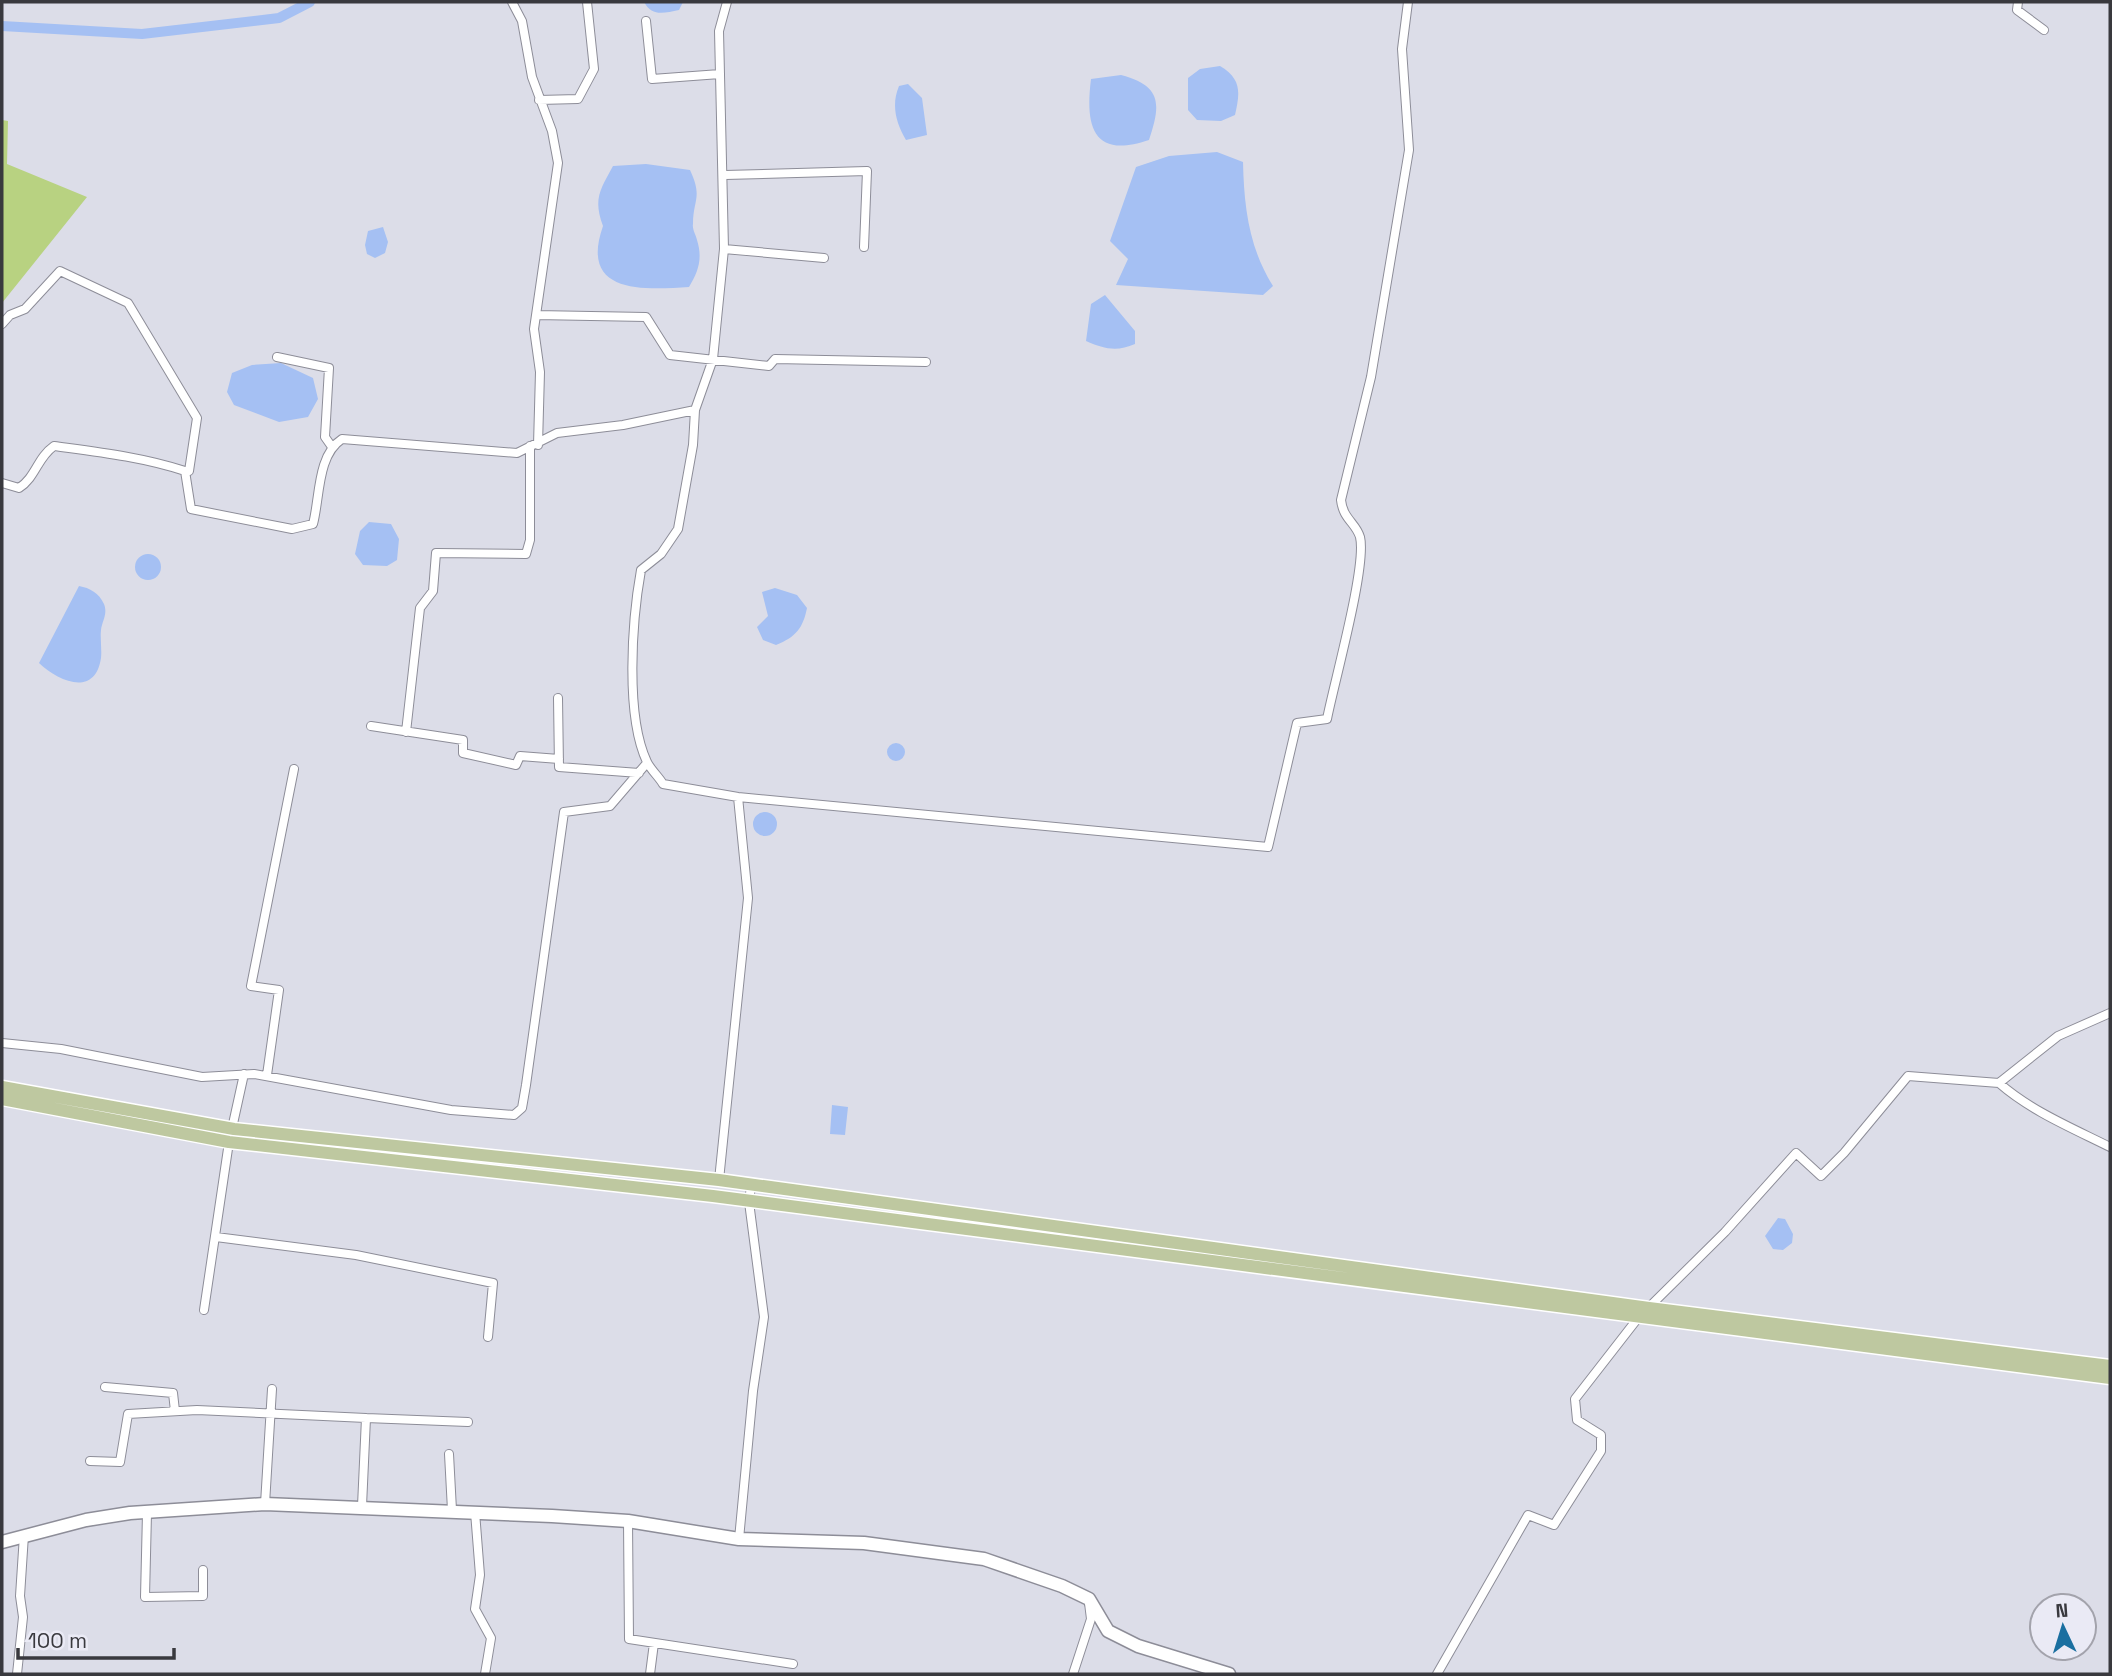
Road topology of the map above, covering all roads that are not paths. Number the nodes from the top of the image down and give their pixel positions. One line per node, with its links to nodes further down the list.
1 (512, 2): 9 (street)
2 (587, 2): 9 (street)
3 (727, 2): 8 (street)
4 (1408, 2): 31 (street)
5 (2018, 2): 7 (street)
6 (646, 21): 8 (street)
7 (2044, 30)
8 (720, 74): 10 (street)
9 (539, 100): 14 (street)
10 (724, 175): 11 (street); 12 (street)
11 (864, 247)
12 (724, 249): 13 (street); 17 (street)
13 (824, 258)
14 (536, 315): 17 (street); 20 (street)
15 (2, 324): 22 (street)
16 (277, 357): 21 (street)
17 (713, 359): 18 (street); 19 (street)
18 (926, 362)
19 (695, 410): 20 (street); 28 (street)
20 (534, 445): 21 (street); 26 (street)
21 (332, 447): 23 (street)
22 (189, 471)
23 (2, 483)
24 (558, 698): 27 (street)
25 (371, 726): 26 (street)
26 (406, 732): 27 (street)
27 (559, 759): 30 (street)
28 (647, 763): 30 (street); 31 (street)
29 (294, 769): 35 (street)
30 (639, 773): 35 (street)
31 (738, 797): 41 (street)
32 (2110, 1013): 36 (street)
33 (2, 1043): 34 (street)
34 (244, 1074): 35 (street); 39 (street)
35 (267, 1075)
36 (1999, 1083): 40 (street); 45 (street)
37 (2, 1087): 39 (main road)
38 (2, 1099): 39 (main road)
39 (231, 1136): 41 (main road); 43 (main road); 44 (street)
40 (2110, 1147)
41 (719, 1180): 42 (main road)
42 (751, 1186): 43 (street); 45 (main road)
43 (749, 1202): 47 (main road); 66 (street)
44 (216, 1237): 46 (street); 48 (street)
45 (1649, 1308): 47 (street); 49 (main road)
46 (204, 1310)
47 (1638, 1318): 50 (main road); 77 (street)
48 (488, 1337)
49 (2110, 1366)
50 (2110, 1378)
51 (105, 1387): 53 (street)
52 (272, 1389): 54 (street)
53 (175, 1411): 54 (street); 58 (street)
54 (269, 1412): 55 (street); 59 (street)
55 (366, 1418): 56 (street); 60 (street)
56 (468, 1422)
57 (449, 1454): 61 (street)
58 (90, 1461)
59 (265, 1504): 60 (street); 63 (street)
60 (362, 1506): 61 (street)
61 (452, 1510): 62 (street)
62 (475, 1512): 64 (street); 73 (street)
63 (147, 1513): 65 (street); 68 (street)
64 (628, 1521): 66 (street); 70 (street)
65 (24, 1535): 67 (street); 72 (street)
66 (739, 1539): 69 (street)
67 (2, 1542)
68 (203, 1570)
69 (1089, 1600): 75 (street); 76 (street)
70 (654, 1643): 71 (street); 74 (street)
71 (793, 1664)
72 (18, 1674)
73 (485, 1674)
74 (650, 1674)
75 (1073, 1674)
76 (1229, 1674)
77 (1437, 1674)

